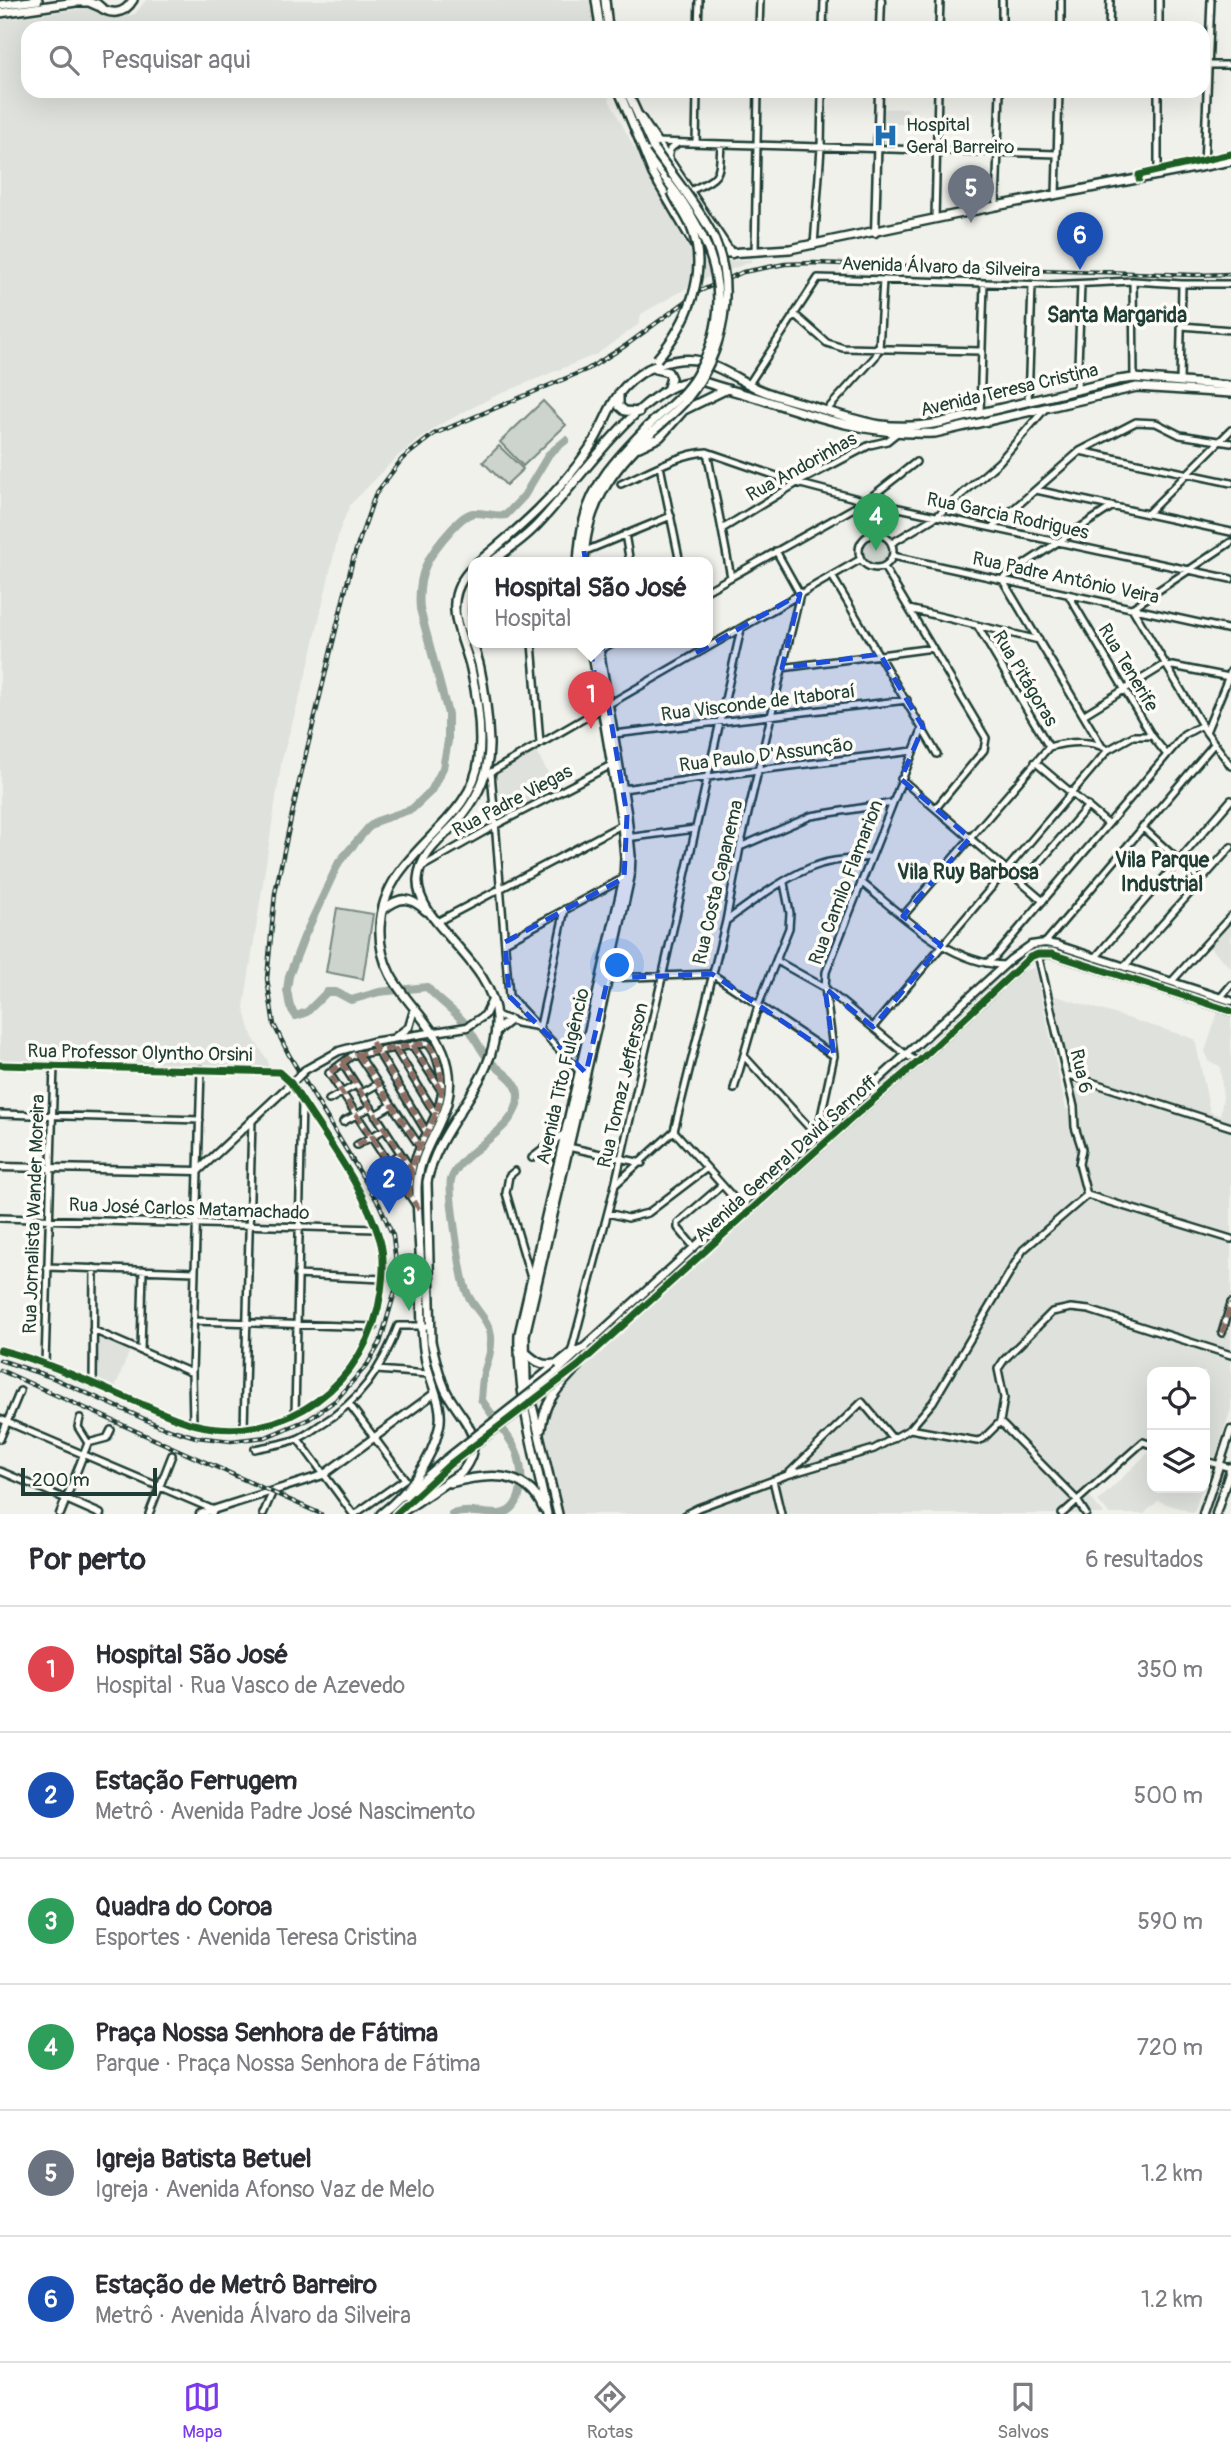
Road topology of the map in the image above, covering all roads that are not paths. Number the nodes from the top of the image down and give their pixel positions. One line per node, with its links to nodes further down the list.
1 (38, 0): 16 (main road)
2 (134, 0): 15 (main road)
3 (596, 0): 18 (main road)
4 (605, 0): 19 (main road)
5 (699, 0): 20 (street)
6 (760, 0): 21 (street)
7 (824, 0): 22 (street)
8 (881, 0): 23 (street)
9 (940, 0): 24 (street)
10 (1002, 0): 25 (street)
11 (1061, 0): 26 (street)
12 (1110, 0): 27 (street)
13 (1159, 0): 28 (street)
14 (1211, 0): 29 (street)
15 (97, 3): 17 (main road)
16 (0, 5)
17 (0, 13)
18 (599, 21)
19 (607, 21)
20 (698, 21)
21 (759, 21)
22 (823, 21)
23 (880, 21)
24 (939, 21)
25 (1002, 21)
26 (1061, 21)
27 (1109, 21)
28 (1159, 21)
29 (1209, 21)
30 (1210, 65): 31 (street)
31 (1231, 65)
32 (622, 98): 43 (main road)
33 (630, 98): 48 (main road)
34 (697, 98): 45 (street)
35 (758, 98): 47 (street)
36 (821, 98): 49 (street)
37 (878, 98): 50 (street)
38 (938, 98): 51 (street)
39 (1000, 98): 52 (street)
40 (1059, 98): 53 (street)
41 (1158, 98): 57 (street)
42 (1205, 98): 56 (street)
43 (635, 129): 48 (main road); 66 (main road)
44 (678, 143): 45 (street); 48 (street); 54 (street)
45 (696, 143): 46 (street)
46 (721, 144): 47 (street); 59 (street)
47 (758, 145): 49 (street); 65 (street)
48 (652, 148): 54 (street); 58 (main road); 95 (main road, bridge)
49 (821, 148): 50 (street); 64 (street)
50 (877, 149): 51 (street); 63 (street)
51 (936, 151): 52 (street); 62 (street)
52 (997, 152): 53 (street); 61 (street)
53 (1057, 154): 60 (street)
54 (668, 159): 59 (street)
55 (1231, 161): 56 (main road)
56 (1204, 165): 57 (main road)
57 (1158, 176): 60 (main road)
58 (668, 182): 79 (main road, bridge); 95 (main road, bridge)
59 (690, 191): 66 (street)
60 (1056, 195): 61 (main road)
61 (996, 206): 62 (main road)
62 (934, 219): 63 (main road)
63 (875, 233): 64 (main road)
64 (814, 245): 65 (main road)
65 (755, 252): 66 (main road)
66 (732, 254)
67 (883, 280): 69 (street, Avenida Álvaro da Silveira); 74 (street, Avenida Álvaro da Silveira); 77 (street)
68 (1133, 281): 70 (street, Avenida Álvaro da Silveira); 73 (street, Avenida Álvaro da Silveira); 80 (street)
69 (984, 283): 72 (street, Avenida Álvaro da Silveira); 78 (street)
70 (1182, 284): 71 (street, Avenida Álvaro da Silveira); 75 (street)
71 (1231, 284)
72 (1032, 285): 73 (street, Avenida Álvaro da Silveira); 89 (street)
73 (1081, 285): 86 (street)
74 (794, 314): 77 (street); 82 (street)
75 (1182, 326): 76 (street); 81 (street)
76 (1231, 330)
77 (879, 349): 78 (street); 91 (street)
78 (981, 351): 93 (street)
79 (650, 369): 82 (main road, Avenida Teresa Cristina); 85 (main road); 87 (main road, Avenida Teresa Cristina)
80 (1134, 378): 81 (main road, Avenida Teresa Cristina); 86 (main road, Avenida Teresa Cristina)
81 (1180, 382): 83 (main road, Avenida Teresa Cristina)
82 (749, 384): 91 (main road, Avenida Teresa Cristina)
83 (1231, 386)
84 (727, 389): 85 (main road, Avenida Teresa Cristina); 94 (main road, Avenida Teresa Cristina); 100 (main road)
85 (666, 391): 92 (main road, Avenida Teresa Cristina)
86 (1077, 391): 89 (main road, Avenida Teresa Cristina)
87 (619, 392): 92 (main road); 125 (main road, Avenida Teresa Cristina)
88 (1231, 393): 90 (main road, Avenida Teresa Cristina)
89 (1028, 401): 93 (main road, Avenida Teresa Cristina)
90 (1049, 405): 97 (main road, Avenida Teresa Cristina); 114 (street)
91 (826, 411): 93 (main road, Avenida Teresa Cristina); 94 (street)
92 (639, 412): 126 (main road, Avenida Teresa Cristina)
93 (980, 413)
94 (815, 416): 97 (main road, Avenida Teresa Cristina)
95 (650, 429): 100 (main road); 127 (main road)
96 (1231, 430): 98 (street)
97 (897, 433): 106 (street, Rua Andorinhas)
98 (1220, 442): 99 (street); 101 (street); 105 (street)
99 (1231, 443)
100 (632, 450): 122 (main road)
101 (1080, 451): 105 (street); 109 (street)
102 (707, 452): 104 (street); 106 (street, Rua Garcia Rodrigues); 116 (street)
103 (916, 462): 110 (street)
104 (660, 466): 108 (street); 113 (street)
105 (1187, 474): 107 (street); 112 (street)
106 (797, 483): 110 (street, Rua Garcia Rodrigues); 116 (street, Rua Andorinhas)
107 (1231, 483)
108 (621, 484)
109 (1036, 490): 111 (street); 115 (street)
110 (866, 500): 114 (street, Rua Garcia Rodrigues); 123 (street)
111 (1113, 506): 112 (street); 119 (street)
112 (1147, 514): 117 (street)
113 (671, 516): 118 (street); 130 (street)
114 (937, 516): 115 (street, Rua Garcia Rodrigues); 121 (street)
115 (993, 527): 119 (street, Rua Garcia Rodrigues)
116 (722, 529): 135 (street)
117 (1231, 532)
118 (625, 534): 122 (street); 129 (street)
119 (1060, 542): 133 (street, Rua Garcia Rodrigues); 137 (street)
120 (1231, 542): 133 (street)
121 (892, 543): 124 (street); 131 (street)
122 (584, 551): 128 (main road)
123 (776, 551): 135 (street); 142 (street)
124 (893, 556): 132 (street); 137 (street, Rua Padre Antônio Veira)
125 (485, 557)
126 (499, 557)
127 (580, 557)
128 (581, 557)
129 (630, 557)
130 (679, 557)
131 (861, 559): 132 (street); 136 (street)
132 (884, 567): 144 (street)
133 (1188, 570): 138 (street, Rua Garcia Rodrigues); 143 (street)
134 (468, 573): 217 (main road, Avenida Teresa Cristina)
135 (732, 576): 139 (street)
136 (832, 576): 142 (street); 159 (street)
137 (1002, 579): 141 (street, Rua Padre Antônio Veira); 149 (street)
138 (1231, 579)
139 (713, 587)
140 (468, 592): 146 (main road)
141 (1067, 593): 143 (street, Rua Padre Antônio Veira); 163 (street, Rua Tenerife)
142 (800, 594): 147 (street); 161 (street, Rua Costa Capanema)
143 (1132, 608): 148 (street, Rua Padre Antônio Veira); 160 (street)
144 (909, 609): 145 (street); 157 (street)
145 (977, 625): 149 (street); 178 (street, Rua Pitágoras)
146 (468, 629)
147 (741, 629): 150 (street); 169 (street, Rua Tomaz Jefferson)
148 (1231, 630)
149 (1039, 640): 167 (street)
150 (713, 644)
151 (474, 648): 187 (main road)
152 (532, 648): 175 (street)
153 (592, 648): 166 (main road, Avenida Tito Fulgêncio)
154 (598, 648): 165 (main road, Avenida Tito Fulgêncio)
155 (696, 648): 158 (street)
156 (705, 648): 158 (street)
157 (933, 648): 159 (street); 195 (street)
158 (696, 653): 165 (street)
159 (880, 654): 161 (street); 164 (street)
160 (1167, 666): 162 (street); 163 (street); 170 (street)
161 (782, 668): 168 (street, Rua Costa Capanema)
162 (1230, 673): 172 (street)
163 (1124, 689): 167 (street); 174 (street, Rua Tenerife)
164 (906, 700): 168 (street, Rua Visconde de Itaboraí); 171 (street)
165 (608, 703): 166 (street); 173 (main road, Avenida Tito Fulgêncio)
166 (600, 708): 175 (street); 184 (main road, Avenida Tito Fulgêncio)
167 (1083, 715): 177 (street)
168 (772, 716): 169 (street, Rua Visconde de Itaboraí); 186 (street, Rua Costa Capanema)
169 (720, 723): 173 (street, Rua Visconde de Itaboraí); 188 (street, Rua Tomaz Jefferson)
170 (1202, 725): 172 (street); 182 (street)
171 (923, 727): 180 (street, Rua Camilo Flamarion); 181 (street)
172 (1206, 732): 176 (street)
173 (614, 734): 184 (main road, Avenida Tito Fulgêncio)
174 (1152, 736): 179 (street); 182 (street, Rua Tenerife)
175 (540, 743): 187 (street)
176 (1214, 744): 185 (street); 199 (street)
177 (1101, 745): 178 (street); 179 (street)
178 (1049, 747): 183 (street)
179 (1108, 750): 191 (street)
180 (913, 751): 186 (street, Rua Paulo D'Assunção); 189 (street, Rua Camilo Flamarion)
181 (937, 754)
182 (1167, 755): 197 (street)
183 (1035, 761): 191 (street); 202 (street)
184 (615, 763): 190 (main road, Avenida Tito Fulgêncio); 196 (main road, Avenida Tito Fulgêncio); 198 (street, Rua Padre Viegas)
185 (1231, 765)
186 (758, 770): 188 (street, Rua Paulo D'Assunção); 203 (street, Rua Costa Capanema)
187 (488, 773): 198 (street); 207 (main road)
188 (706, 776): 190 (street, Rua Paulo D'Assunção); 200 (street, Rua Tomaz Jefferson)
189 (901, 779): 193 (street, Rua Camilo Flamarion); 195 (street)
190 (623, 789): 196 (main road, Avenida Tito Fulgêncio)
191 (1072, 793): 194 (street); 208 (street)
192 (1231, 800): 206 (street)
193 (892, 803): 203 (street); 205 (street, Rua Camilo Flamarion)
194 (1088, 806): 197 (street); 213 (street)
195 (936, 808): 202 (street)
196 (625, 823): 201 (main road, Avenida Tito Fulgêncio); 214 (street)
197 (1108, 824): 215 (street)
198 (496, 825): 207 (street, Rua Padre Viegas); 214 (street)
199 (1142, 827): 206 (street); 223 (street)
200 (695, 829): 201 (street); 235 (street, Rua Tomaz Jefferson)
201 (626, 838): 209 (main road, Avenida Tito Fulgêncio); 236 (main road, Avenida Tito Fulgêncio)
202 (970, 838): 208 (street); 218 (street)
203 (740, 847): 221 (street, Rua Costa Capanema)
204 (1231, 847): 210 (street)
205 (870, 857): 211 (street, Rua Camilo Flamarion); 212 (street)
206 (1177, 861): 210 (street); 228 (street)
207 (420, 868): 220 (main road, Avenida Teresa Cristina)
208 (1006, 870): 213 (street); 224 (street)
209 (624, 878): 216 (street); 269 (main road, Avenida Tito Fulgêncio)
210 (1200, 881): 232 (street)
211 (861, 882): 218 (street); 239 (street, Rua Camilo Flamarion)
212 (784, 883): 221 (street); 229 (street)
213 (1022, 883): 215 (street)
214 (501, 886): 220 (street); 222 (street)
215 (1043, 901): 225 (street)
216 (565, 909): 222 (street); 249 (street)
217 (381, 912): 220 (main road); 244 (main road, Avenida Teresa Cristina)
218 (903, 916): 224 (street)
219 (1231, 916): 237 (street)
220 (436, 920): 241 (main road, Avenida Teresa Cristina)
221 (726, 921): 233 (street, Rua Costa Capanema)
222 (505, 942): 249 (street)
223 (1045, 943): 226 (street); 228 (street); 231 (street, Avenida General David Sarnoff)
224 (941, 945): 230 (street); 250 (street)
225 (1002, 946): 230 (street); 231 (street)
226 (1046, 953): 227 (street, Avenida General David Sarnoff); 245 (street, Avenida General David Sarnoff)
227 (1038, 954): 234 (street, Avenida General David Sarnoff); 271 (street, Rua 6)
228 (1095, 958): 232 (street)
229 (777, 961): 239 (street); 243 (street)
230 (986, 963): 231 (street)
231 (1006, 964): 234 (street); 259 (street, Avenida General David Sarnoff)
232 (1124, 967): 237 (street)
233 (712, 974): 235 (street); 243 (street); 299 (street, Rua Costa Capanema)
234 (1011, 974): 262 (street, Avenida General David Sarnoff)
235 (663, 976): 236 (street); 309 (street, Rua Tomaz Jefferson)
236 (608, 978): 269 (main road, Avenida Tito Fulgêncio)
237 (1172, 981): 240 (street)
238 (1231, 985): 240 (street)
239 (825, 988): 250 (street); 261 (street, Rua Camilo Flamarion)
240 (1220, 997): 242 (street)
241 (492, 999): 246 (main road, Avenida Teresa Cristina); 247 (street)
242 (1231, 1001)
243 (758, 1006): 260 (street); 261 (street)
244 (414, 1010): 251 (main road, Avenida Teresa Cristina); 253 (street)
245 (1231, 1011)
246 (496, 1015): 247 (street); 248 (street); 252 (main road, Avenida Teresa Cristina)
247 (484, 1016): 251 (street)
248 (510, 1020): 249 (street); 252 (main road)
249 (540, 1027): 269 (street)
250 (873, 1027): 259 (street)
251 (433, 1034): 253 (street); 324 (main road, Avenida Teresa Cristina)
252 (496, 1034): 346 (main road, Avenida Teresa Cristina)
253 (390, 1040): 254 (street)
254 (372, 1042): 257 (street); 272 (street, bridge)
255 (412, 1045): 256 (street); 264 (street); 276 (street)
256 (395, 1048): 257 (street); 268 (street)
257 (377, 1051): 258 (street); 270 (street)
258 (358, 1054): 263 (street); 273 (street)
259 (905, 1054): 262 (street); 286 (street, Avenida General David Sarnoff)
260 (744, 1056): 275 (street); 302 (street)
261 (834, 1056): 302 (street, Rua Camilo Flamarion)
262 (918, 1062): 289 (street, Avenida General David Sarnoff)
263 (342, 1063): 274 (street); 278 (street)
264 (424, 1064): 268 (street); 276 (street)
265 (0, 1065): 266 (street, Rua Professor Olyntho Orsini)
266 (54, 1065): 267 (street, Rua Professor Olyntho Orsini); 293 (street, Rua Jornalista Wander Moreira)
267 (201, 1069): 272 (street, Rua Professor Olyntho Orsini); 295 (street)
268 (409, 1071): 270 (street); 277 (street)
269 (583, 1073): 300 (main road, Avenida Tito Fulgêncio); 306 (main road, Avenida Tito Fulgêncio)
270 (392, 1074): 273 (street); 280 (street)
271 (1066, 1074): 297 (street); 322 (street, Rua 6)
272 (293, 1081): 283 (street); 294 (street)
273 (377, 1082): 279 (street); 285 (street)
274 (356, 1085): 278 (street); 279 (street)
275 (734, 1089)
276 (441, 1090): 281 (street); 292 (street)
277 (422, 1092): 281 (street); 284 (street)
278 (342, 1093): 282 (street); 290 (street)
279 (362, 1093): 287 (street)
280 (403, 1094): 284 (street); 285 (street)
281 (426, 1098): 292 (street)
282 (329, 1100)
283 (302, 1101): 330 (street); 331 (street)
284 (408, 1101): 301 (street)
285 (391, 1103): 291 (street); 305 (street)
286 (849, 1105): 289 (street); 302 (street, Avenida General David Sarnoff)
287 (371, 1107): 290 (street); 291 (street)
288 (0, 1114): 293 (street)
289 (857, 1114): 355 (street, Avenida General David Sarnoff)
290 (357, 1115): 296 (street); 303 (street)
291 (375, 1115): 298 (street)
292 (436, 1115): 301 (street)
293 (51, 1116): 295 (street); 313 (street, Rua Jornalista Wander Moreira)
294 (252, 1119): 316 (street); 329 (street)
295 (200, 1121): 316 (street)
296 (343, 1122)
297 (1231, 1127)
298 (385, 1129): 303 (street); 307 (street)
299 (674, 1131): 311 (street); 314 (street)
300 (566, 1132): 308 (street); 339 (main road, Avenida Tito Fulgêncio)
301 (427, 1133): 305 (street)
302 (817, 1135): 323 (street, Avenida General David Sarnoff)
303 (372, 1138): 304 (street); 310 (street)
304 (358, 1145)
305 (420, 1147): 317 (street)
306 (568, 1147): 309 (street); 351 (main road, Avenida Tito Fulgêncio)
307 (401, 1154): 310 (street); 317 (street)
308 (532, 1158)
309 (621, 1159): 311 (street); 319 (street, Rua Tomaz Jefferson)
310 (387, 1161): 315 (street); 321 (street)
311 (642, 1163): 319 (street)
312 (0, 1167): 313 (street)
313 (50, 1168): 316 (street); 327 (street, Rua Jornalista Wander Moreira)
314 (707, 1168): 320 (street); 325 (street)
315 (373, 1170)
316 (198, 1171): 328 (street)
317 (412, 1171): 321 (street)
318 (515, 1171): 339 (street)
319 (615, 1185): 325 (street, Rua Tomaz Jefferson)
320 (722, 1185): 323 (street); 333 (street)
321 (409, 1195): 324 (street)
322 (1087, 1195): 332 (street); 372 (street)
323 (740, 1205): 333 (street, Avenida General David Sarnoff)
324 (419, 1209): 346 (main road, Avenida Teresa Cristina)
325 (608, 1213): 352 (street, Rua Tomaz Jefferson)
326 (0, 1219): 327 (street, Rua José Carlos Matamachado)
327 (48, 1220): 328 (street, Rua José Carlos Matamachado); 334 (street, Rua Jornalista Wander Moreira)
328 (196, 1224): 329 (street, Rua José Carlos Matamachado); 337 (street)
329 (248, 1226): 330 (street, Rua José Carlos Matamachado); 343 (street)
330 (299, 1227): 331 (street, Rua José Carlos Matamachado); 338 (street)
331 (376, 1230): 340 (street)
332 (1231, 1239)
333 (694, 1247): 352 (street, Avenida General David Sarnoff)
334 (47, 1267): 335 (street); 354 (street, Rua Jornalista Wander Moreira)
335 (94, 1268): 336 (street); 347 (street)
336 (144, 1270): 337 (street); 350 (street)
337 (195, 1272): 342 (street)
338 (297, 1275): 340 (street); 344 (street)
339 (531, 1278): 361 (main road, Avenida Tito Fulgêncio)
340 (383, 1279): 345 (street)
341 (1231, 1303): 348 (street)
342 (193, 1321): 343 (street); 358 (street)
343 (245, 1323): 344 (street); 371 (street)
344 (295, 1324): 345 (street); 365 (street)
345 (374, 1327): 365 (street)
346 (427, 1327): 356 (street); 359 (main road, Avenida Teresa Cristina); 393 (main road, Avenida Teresa Cristina)
347 (93, 1330): 350 (street); 360 (street)
348 (1222, 1333)
349 (0, 1350): 354 (street)
350 (141, 1351): 358 (street)
351 (524, 1351): 357 (main road); 361 (main road, Avenida Tito Fulgêncio)
352 (577, 1351): 357 (main road); 357 (street, Avenida General David Sarnoff)
353 (1231, 1354): 369 (street)
354 (45, 1364): 360 (street)
355 (578, 1366): 357 (street, Avenida General David Sarnoff); 375 (main road)
356 (377, 1370): 359 (street); 364 (street)
357 (560, 1370): 361 (main road); 385 (street, Avenida General David Sarnoff, bridge)
358 (192, 1373): 370 (street)
359 (428, 1374): 363 (main road, Avenida Teresa Cristina)
360 (93, 1384): 370 (street)
361 (525, 1390): 375 (main road, Avenida Tito Fulgêncio); 408 (main road, Avenida Tito Fulgêncio)
362 (20, 1391): 368 (street)
363 (435, 1393): 376 (street); 396 (main road, Avenida Teresa Cristina)
364 (350, 1405): 376 (street); 378 (street)
365 (295, 1414): 371 (street)
366 (80, 1418): 380 (street)
367 (0, 1419): 368 (street)
368 (7, 1421): 377 (street); 383 (street)
369 (1000, 1422): 372 (street); 398 (street)
370 (193, 1424): 371 (street)
371 (244, 1428)
372 (910, 1429): 379 (street)
373 (111, 1430): 380 (street)
374 (1231, 1430): 387 (street)
375 (540, 1433): 409 (main road)
376 (375, 1438): 390 (street); 405 (street)
377 (0, 1439)
378 (298, 1439): 382 (street); 390 (street)
379 (893, 1439): 391 (street); 391 (street)
380 (88, 1443): 383 (street)
381 (1147, 1443): 398 (street)
382 (255, 1449)
383 (83, 1455): 394 (street); 397 (street)
384 (172, 1455): 394 (street)
385 (448, 1461): 396 (street, Avenida General David Sarnoff); 407 (street, Avenida General David Sarnoff)
386 (1210, 1462): 387 (street)
387 (1219, 1465): 388 (street); 414 (street)
388 (1231, 1468): 415 (street)
389 (0, 1471): 397 (street)
390 (323, 1475): 395 (street); 405 (street)
391 (788, 1475): 392 (street)
392 (774, 1480): 410 (street); 411 (street)
393 (446, 1484): 407 (main road, Avenida Teresa Cristina); 408 (main road)
394 (160, 1487): 399 (street); 402 (street)
395 (273, 1491): 399 (street); 404 (street)
396 (401, 1498): 406 (main road, Avenida Teresa Cristina)
397 (66, 1499): 400 (street); 401 (street)
398 (1077, 1500): 412 (street); 413 (street)
399 (213, 1512): 403 (street)
400 (60, 1514)
401 (100, 1514)
402 (149, 1514)
403 (200, 1514)
404 (263, 1514)
405 (354, 1514)
406 (381, 1514)
407 (397, 1514)
408 (547, 1514)
409 (558, 1514)
410 (686, 1514)
411 (781, 1514)
412 (1062, 1514)
413 (1086, 1514)
414 (1203, 1514)
415 (1216, 1514)

